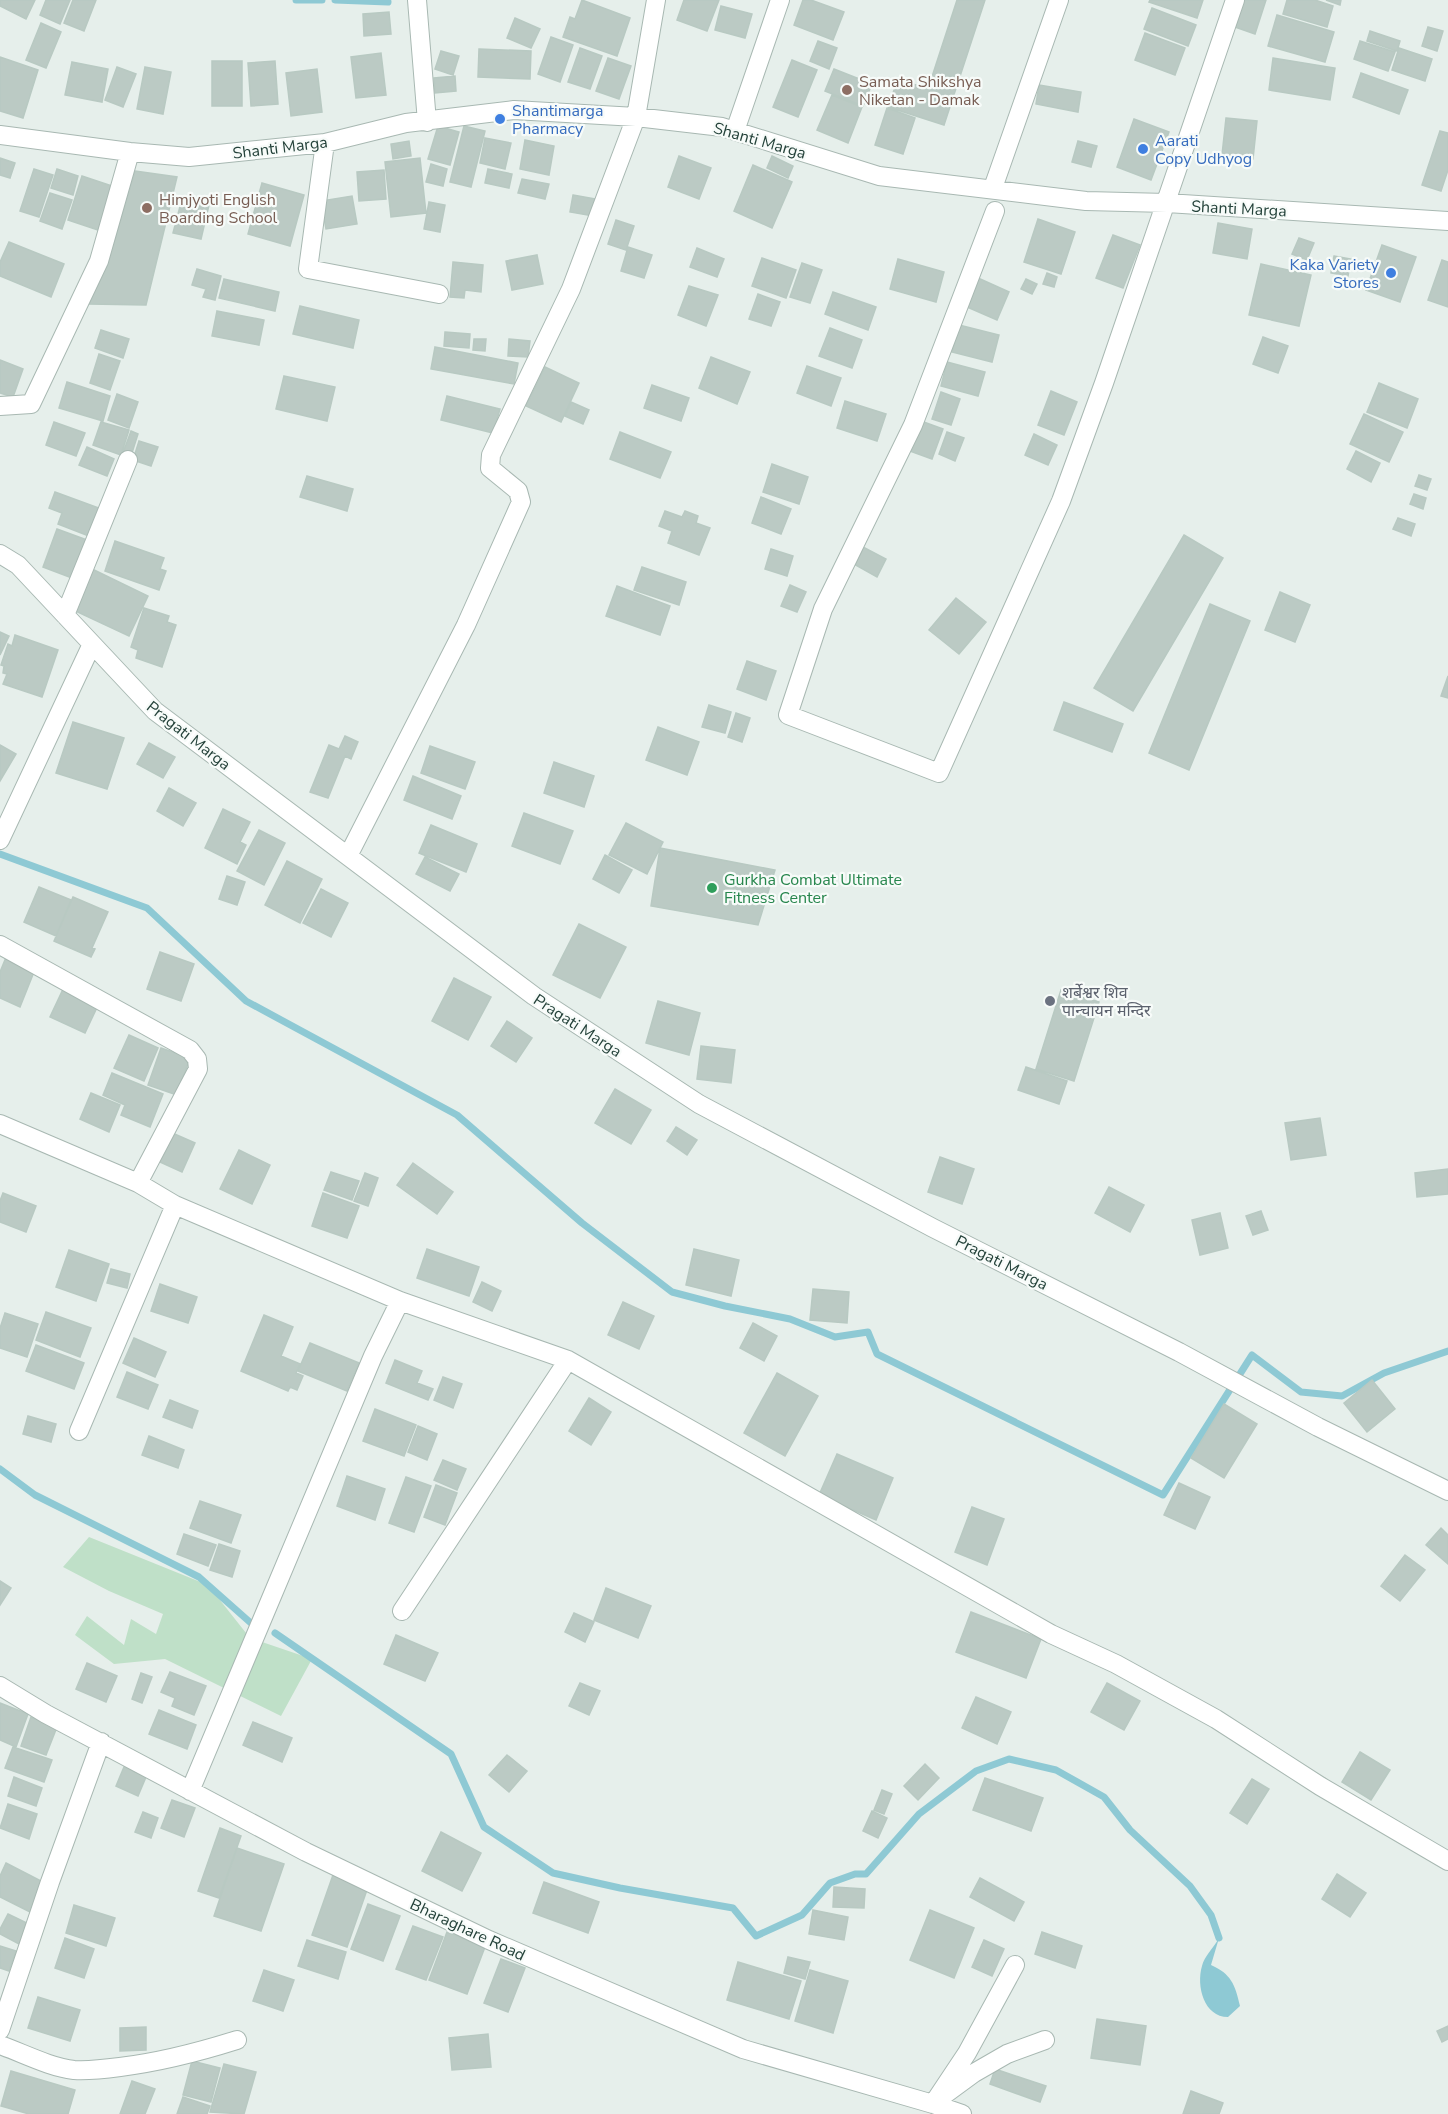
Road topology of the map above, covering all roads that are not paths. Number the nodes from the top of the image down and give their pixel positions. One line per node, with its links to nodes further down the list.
1 (417, 0): 7 (street)
2 (656, 0): 6 (street)
3 (780, 0): 8 (street)
4 (1059, 0): 12 (street)
5 (1235, 0): 13 (street)
6 (636, 117): 7 (street, Shanti Marga); 8 (street, Shanti Marga); 23 (street)
7 (427, 122): 10 (street, Shanti Marga)
8 (735, 131): 13 (street, Shanti Marga)
9 (0, 135): 11 (street, Shanti Marga)
10 (325, 142): 11 (street, Shanti Marga); 16 (street)
11 (130, 152): 17 (street)
12 (994, 185)
13 (1167, 203): 14 (street); 15 (street, Shanti Marga)
14 (994, 211)
15 (1448, 221)
16 (439, 294)
17 (0, 406)
18 (128, 460): 20 (street)
19 (0, 554): 20 (street, Pragati Marga)
20 (65, 615): 21 (street, Pragati Marga)
21 (92, 644): 22 (street); 23 (street, Pragati Marga)
22 (0, 840)
23 (348, 856): 31 (street, Pragati Marga)
24 (0, 945): 26 (street)
25 (0, 1124): 26 (street)
26 (138, 1183): 27 (street)
27 (175, 1205): 28 (street); 30 (street)
28 (400, 1301): 29 (street); 35 (street)
29 (568, 1360): 32 (street); 36 (street)
30 (79, 1431)
31 (1448, 1491)
32 (402, 1611)
33 (0, 1686): 34 (street, Bharaghare Road)
34 (101, 1742): 35 (street, Bharaghare Road); 38 (street)
35 (190, 1791): 42 (street, Bharaghare Road)
36 (1448, 1861)
37 (1015, 1965): 42 (street)
38 (0, 2030)
39 (237, 2040): 41 (street)
40 (1045, 2040): 42 (street)
41 (0, 2045)
42 (933, 2104): 43 (street, Bharaghare Road)
43 (962, 2114)

